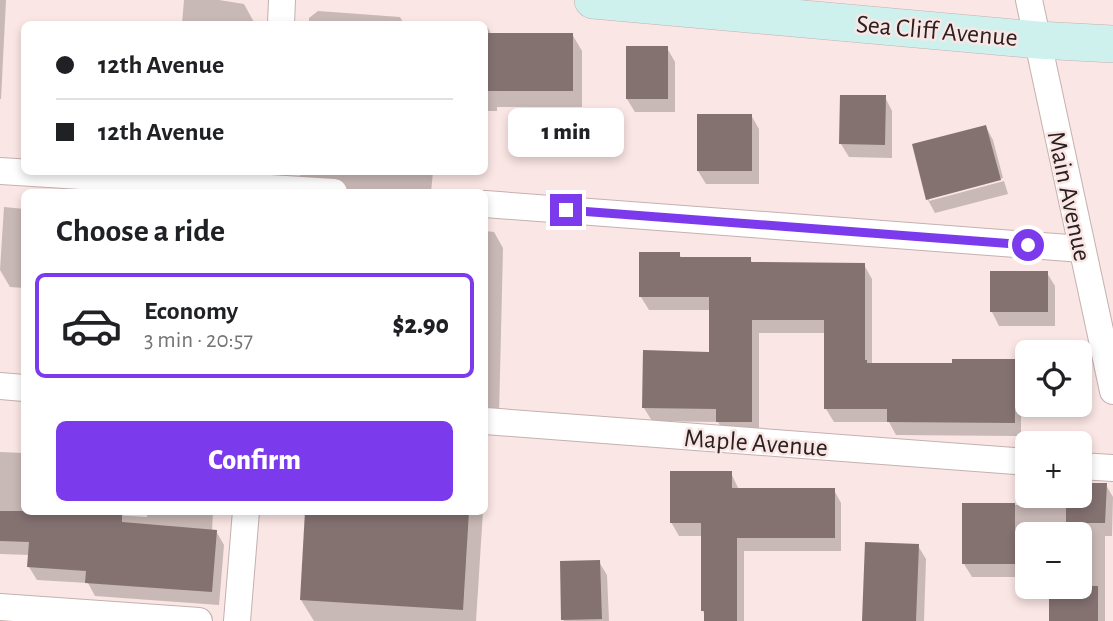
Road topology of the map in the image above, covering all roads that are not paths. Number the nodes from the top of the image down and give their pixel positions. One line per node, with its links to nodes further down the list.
1 (282, 0): 4 (street)
2 (593, 0): 5 (street, Sea Cliff Avenue)
3 (1029, 0): 5 (street, Main Avenue)
4 (281, 21)
5 (1038, 40): 6 (street, Sea Cliff Avenue); 13 (street, Main Avenue)
6 (1113, 44)
7 (0, 171): 8 (street)
8 (21, 172)
9 (83, 175): 10 (street)
10 (270, 184): 11 (street)
11 (310, 189)
12 (488, 204): 13 (street)
13 (1082, 249): 16 (street, Main Avenue)
14 (0, 386): 15 (street)
15 (21, 388)
16 (1113, 391)
17 (488, 421): 18 (street, Maple Avenue)
18 (1015, 461)
19 (1092, 467): 20 (street)
20 (1113, 468)
21 (246, 515): 24 (street)
22 (0, 607): 23 (street)
23 (200, 621)
24 (237, 621)

